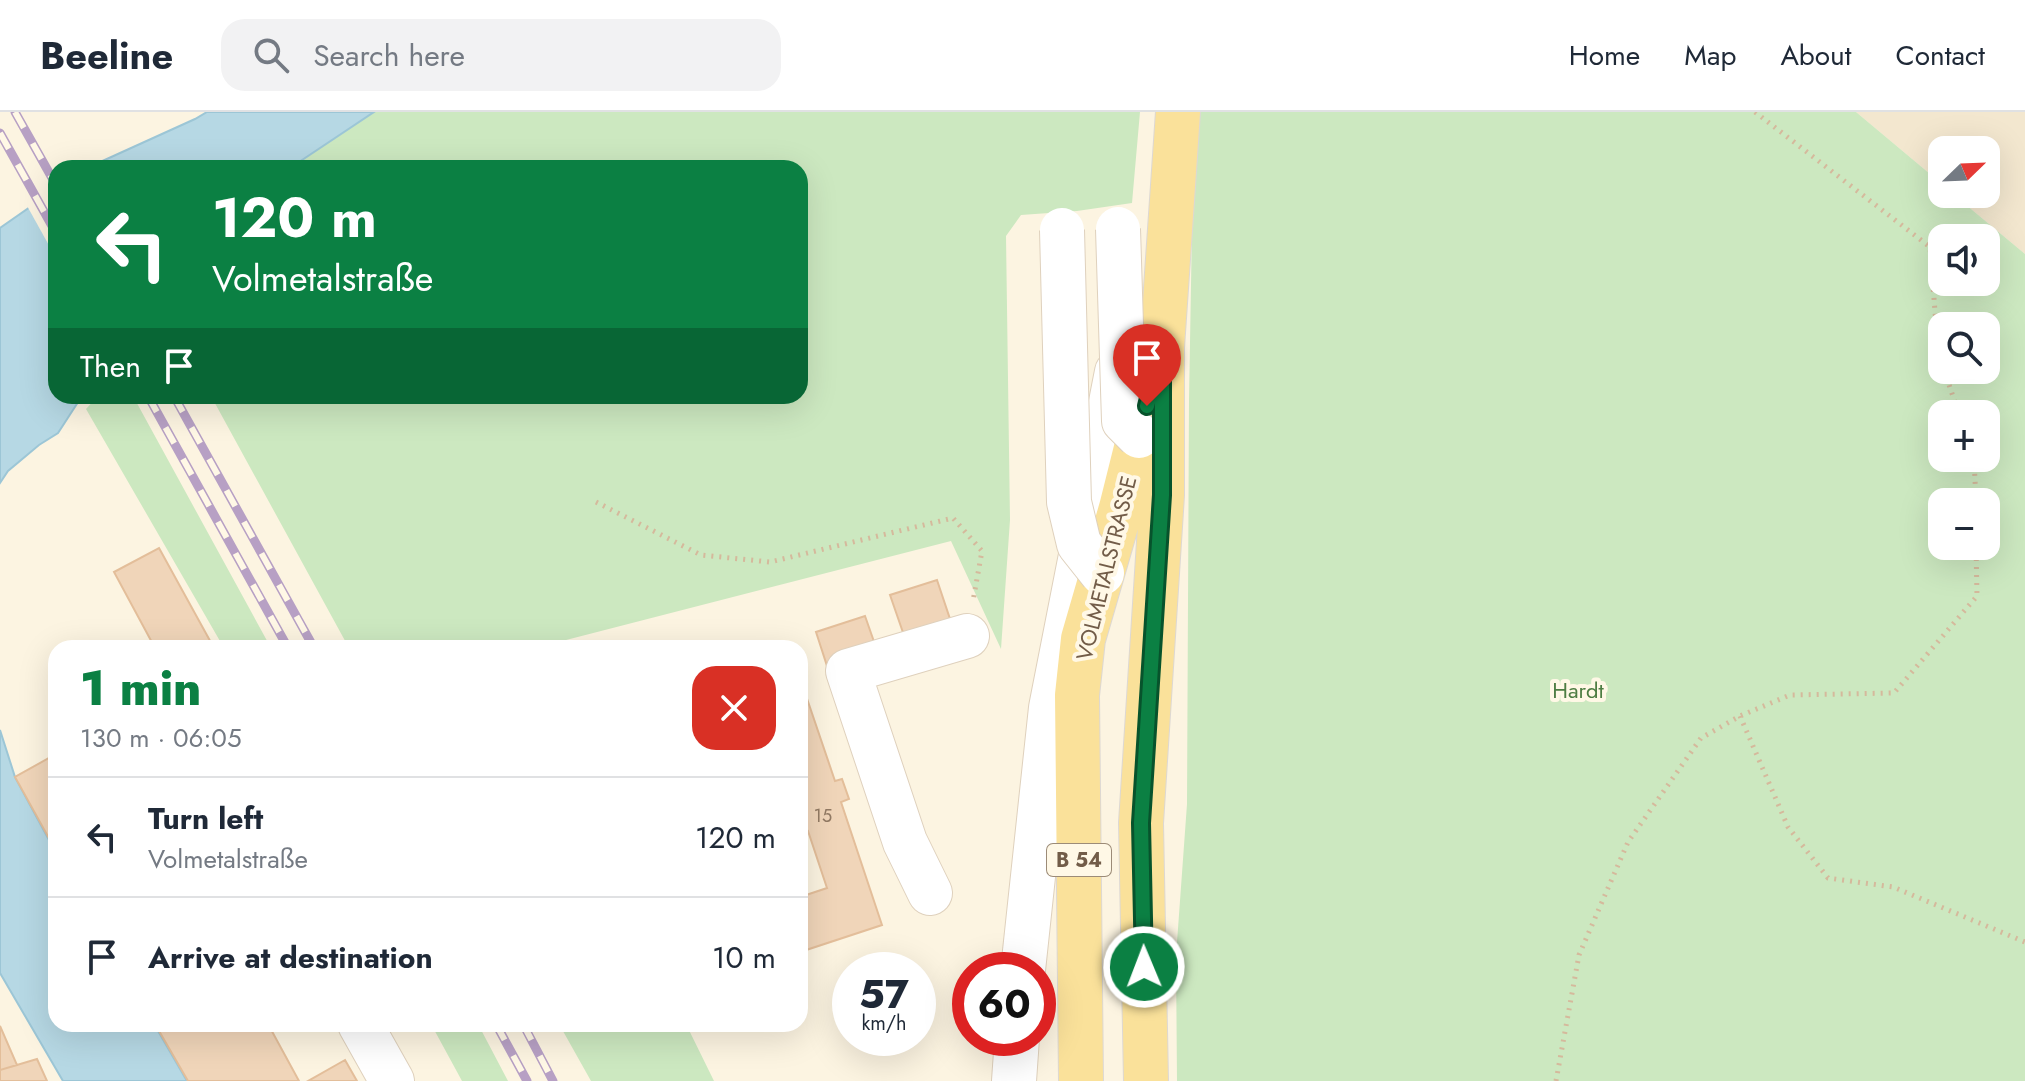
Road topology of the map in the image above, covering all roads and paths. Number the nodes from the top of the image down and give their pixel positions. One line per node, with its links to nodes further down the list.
1 (1178, 112): 6 (main road, VOLMETALSTRASSE / B 54)
2 (1755, 112): 5 (path)
3 (1118, 229): 7 (lane, bridge)
4 (1062, 230): 10 (lane, bridge)
5 (1935, 312)
6 (1143, 339): 7 (main road, VOLMETALSTRASSE / B 54); 15 (lane); 21 (main road, VOLMETALSTRASSE / B 54)
7 (1139, 436): 10 (main road, VOLMETALSTRASSE / B 54)
8 (596, 502): 11 (path)
9 (1976, 560): 12 (path)
10 (1102, 573): 20 (main road, VOLMETALSTRASSE / B 54)
11 (969, 621): 13 (lane)
12 (1740, 716): 14 (path); 22 (path)
13 (930, 893)
14 (2025, 942)
15 (1025, 952)
16 (364, 1032): 18 (lane)
17 (1016, 1056): 19 (lane)
18 (392, 1081)
19 (1014, 1081)
20 (1081, 1081)
21 (1146, 1081)
22 (1556, 1081)

